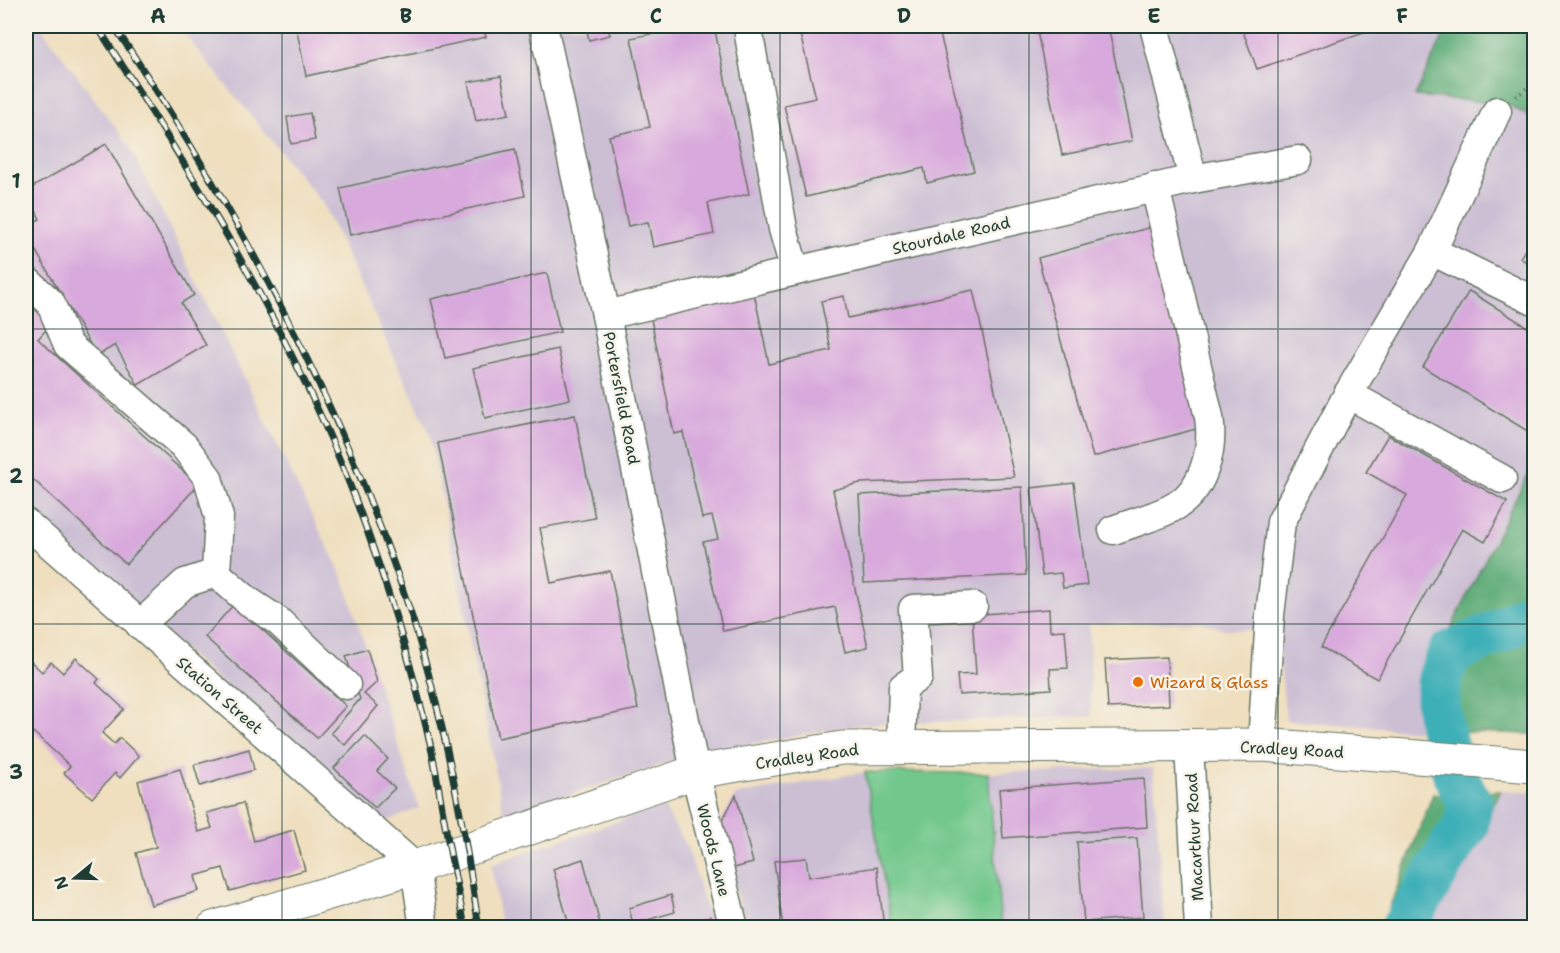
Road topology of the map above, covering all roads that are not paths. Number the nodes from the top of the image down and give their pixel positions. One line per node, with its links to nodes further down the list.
1 (543, 26): 12 (street, Portersfield Road)
2 (1155, 26): 6 (street)
3 (749, 35): 9 (street)
4 (1502, 108): 8 (street)
5 (1298, 159): 6 (street, Stourdale Road)
6 (1193, 179): 7 (street, Stourdale Road)
7 (1155, 187): 9 (street, Stourdale Road); 16 (street)
8 (1432, 251): 11 (street); 13 (street)
9 (795, 271): 12 (street, Stourdale Road)
10 (26, 280): 17 (street)
11 (1534, 301)
12 (606, 315): 25 (street, Portersfield Road)
13 (1348, 394): 14 (street); 21 (street)
14 (1502, 479)
15 (26, 523): 19 (street, Station Street)
16 (1113, 530)
17 (216, 573): 19 (street); 20 (street)
18 (973, 606): 23 (street)
19 (140, 625): 26 (street, Station Street)
20 (346, 685)
21 (1262, 745): 22 (main road, Cradley Road); 24 (main road, Cradley Road)
22 (1189, 747): 23 (main road, Cradley Road); 30 (street, Macarthur Road)
23 (901, 748): 25 (main road, Cradley Road)
24 (1521, 765)
25 (695, 772): 26 (main road, Cradley Road); 29 (street, Woods Lane)
26 (415, 867): 27 (main road, Cradley Road); 28 (street)
27 (231, 925)
28 (424, 927)
29 (734, 927)
30 (1199, 927)

